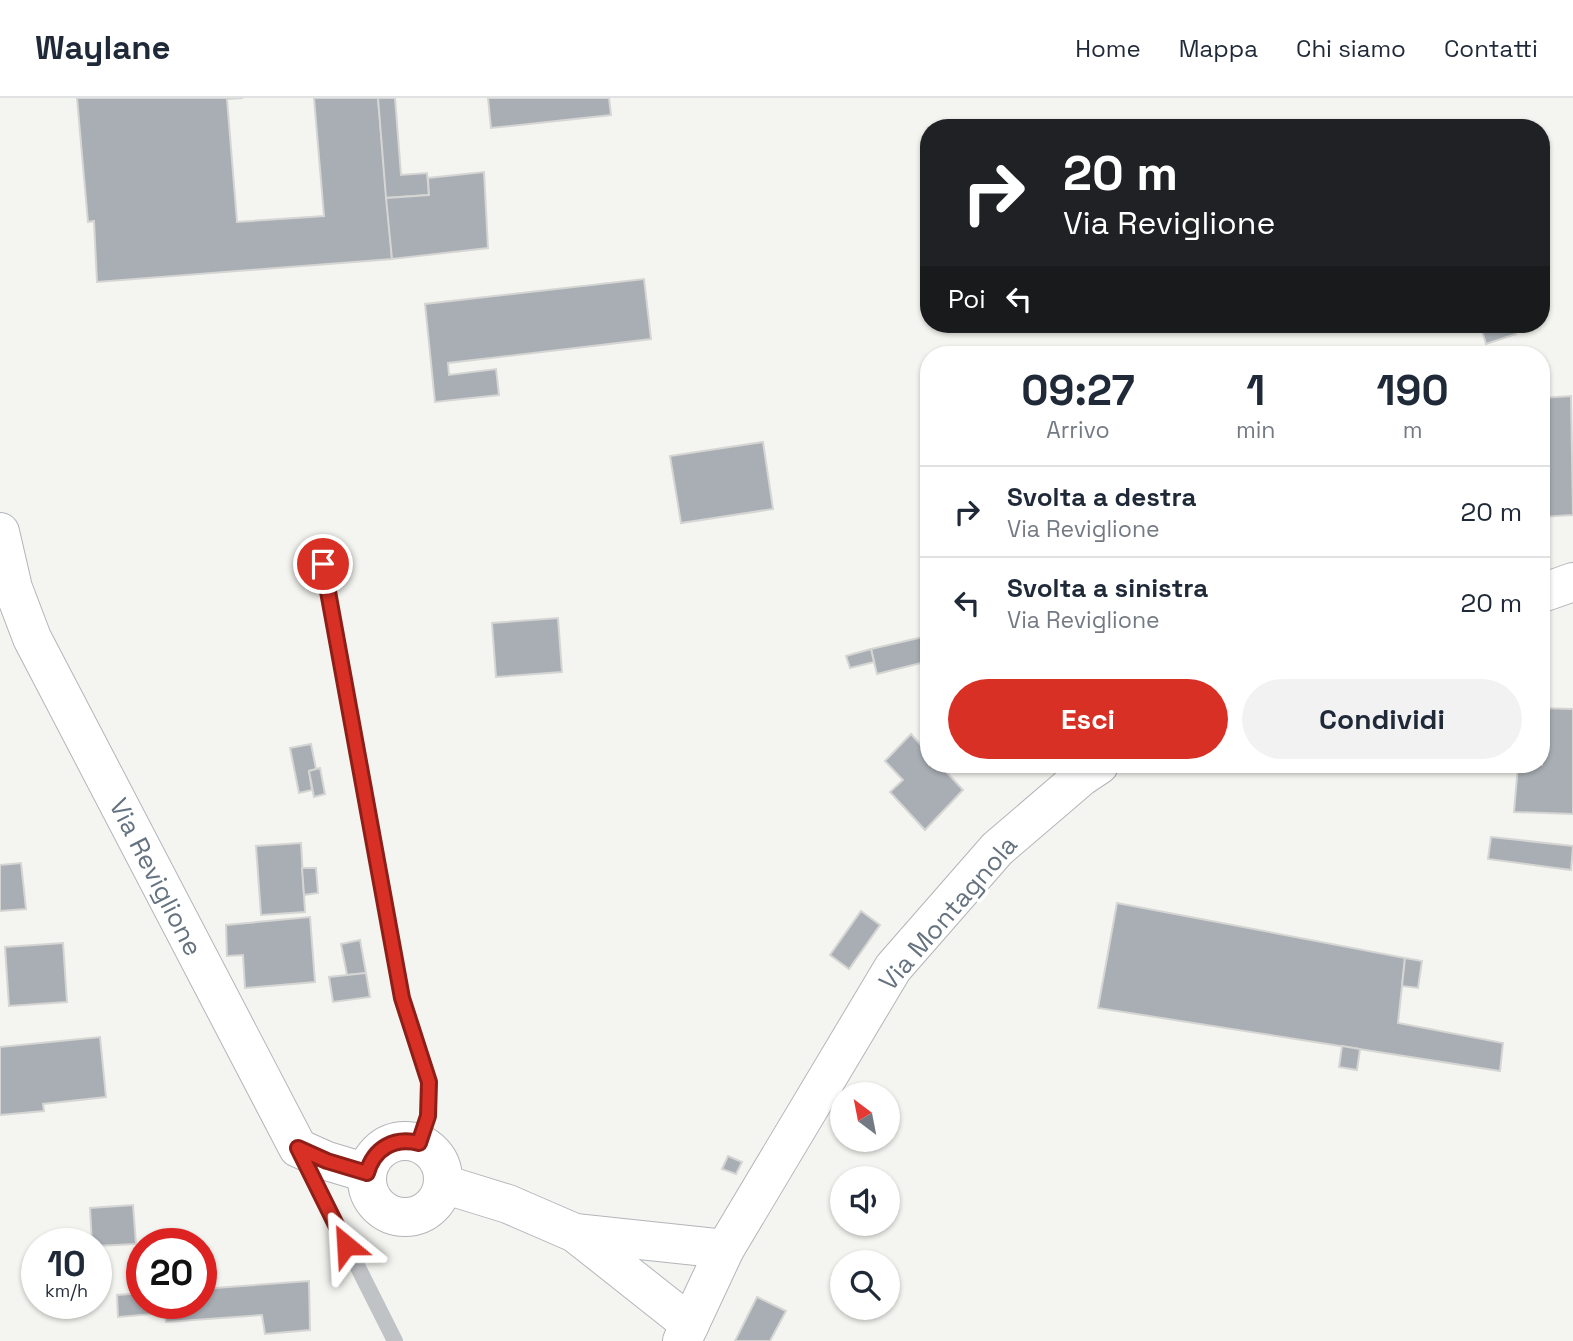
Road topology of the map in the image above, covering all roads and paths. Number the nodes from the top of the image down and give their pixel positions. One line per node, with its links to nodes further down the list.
1 (0, 532): 7 (street, Via Reviglione)
2 (323, 564): 6 (lane)
3 (1573, 582): 4 (street)
4 (1550, 590)
5 (1087, 773): 11 (street, Via Montagnola)
6 (419, 1143): 8 (street); 9 (street)
7 (298, 1148): 8 (street); 13 (lane)
8 (367, 1173): 9 (street)
9 (443, 1184): 10 (street)
10 (575, 1233): 11 (street); 12 (street)
11 (725, 1250): 12 (street, Via Montagnola)
12 (686, 1333)
13 (395, 1341)

